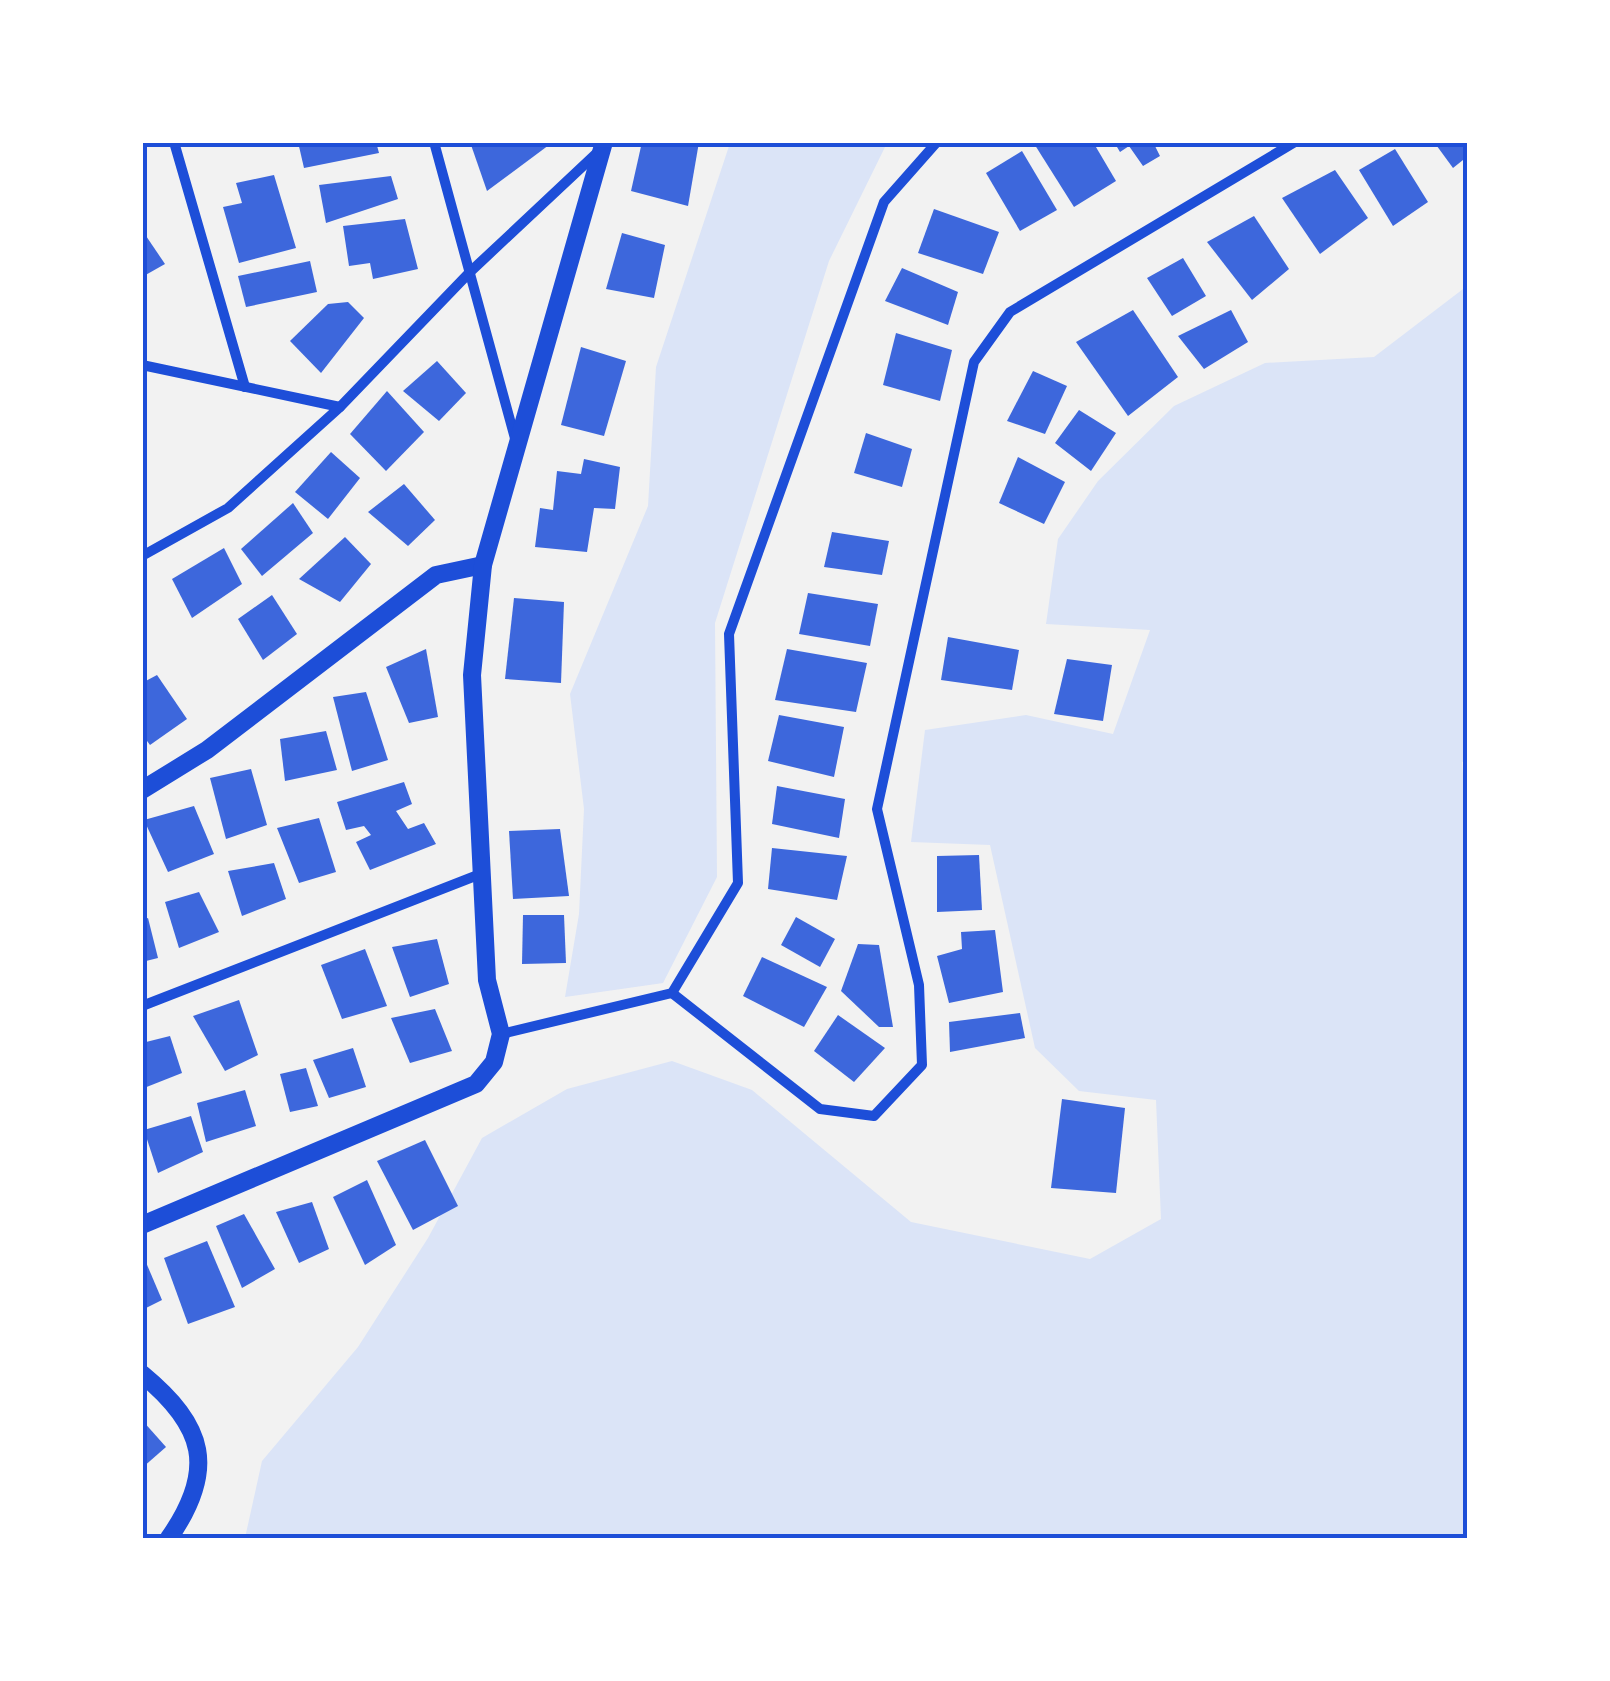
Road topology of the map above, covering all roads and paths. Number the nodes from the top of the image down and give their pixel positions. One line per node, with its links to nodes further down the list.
1 (174, 142): 8 (street)
2 (434, 142): 6 (street)
3 (937, 142): 15 (street)
4 (1295, 142): 15 (street)
5 (604, 145): 6 (street); 10 (street)
6 (470, 272): 9 (street); 10 (street)
7 (142, 365): 8 (street)
8 (245, 387): 9 (street)
9 (340, 407): 11 (street)
10 (518, 448): 12 (street)
11 (142, 556)
12 (482, 566): 13 (street); 14 (street)
13 (142, 790)
14 (483, 873): 16 (street); 17 (street)
15 (672, 994): 17 (street)
16 (142, 1006)
17 (501, 1034): 18 (street)
18 (142, 1225)
19 (142, 1374): 20 (street)
20 (169, 1538)

